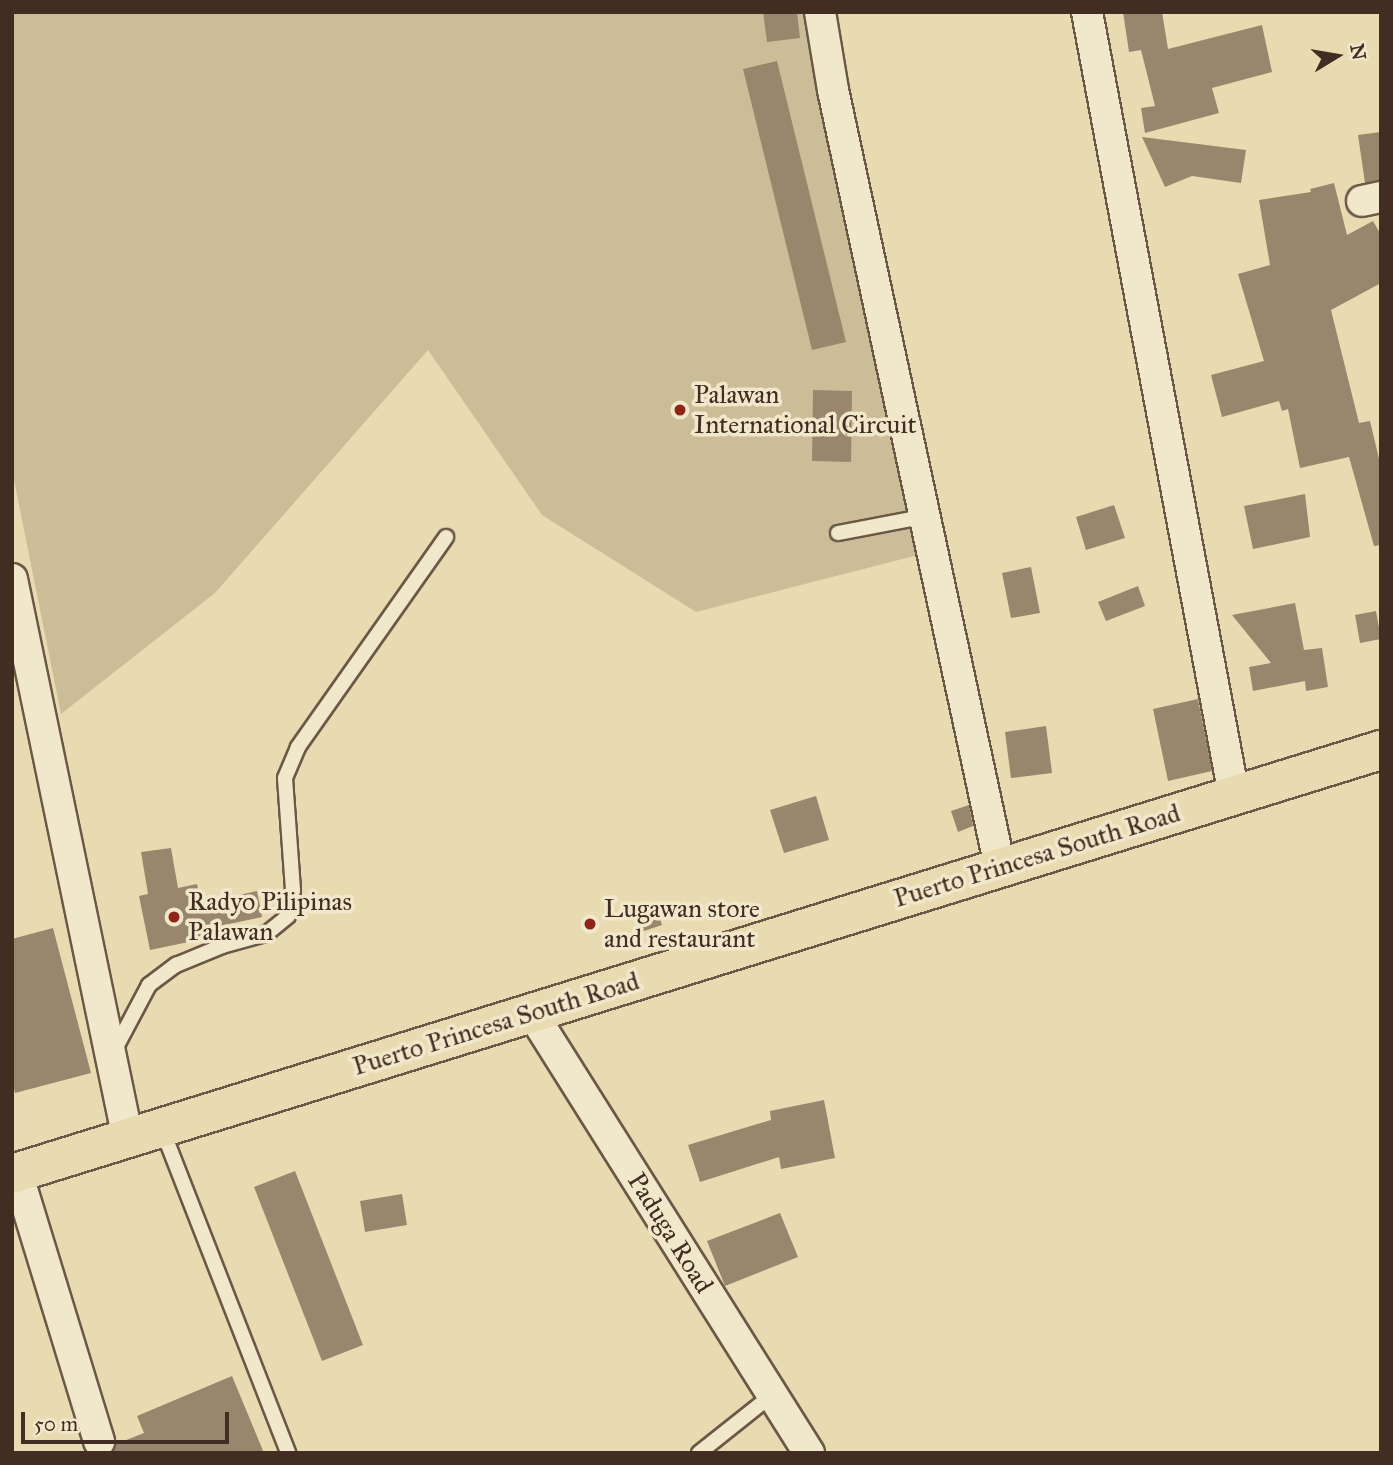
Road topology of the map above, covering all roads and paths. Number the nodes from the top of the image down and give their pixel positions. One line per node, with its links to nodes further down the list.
1 (820, 12): 3 (street)
2 (1087, 12): 8 (street)
3 (927, 516): 4 (lane); 9 (street)
4 (838, 533)
5 (446, 537): 11 (lane)
6 (12, 579): 11 (street)
7 (1381, 750): 8 (main road, Puerto Princesa South Road)
8 (1234, 795): 9 (main road, Puerto Princesa South Road)
9 (1000, 867): 10 (main road, Puerto Princesa South Road)
10 (532, 1013): 12 (main road, Puerto Princesa South Road); 14 (street, Paduga Road)
11 (111, 1057): 12 (street)
12 (145, 1133): 13 (main road, Puerto Princesa South Road); 16 (lane)
13 (14, 1170): 15 (street)
14 (772, 1395): 17 (lane); 18 (street, Paduga Road)
15 (99, 1442)
16 (288, 1453)
17 (699, 1453)
18 (809, 1453)

